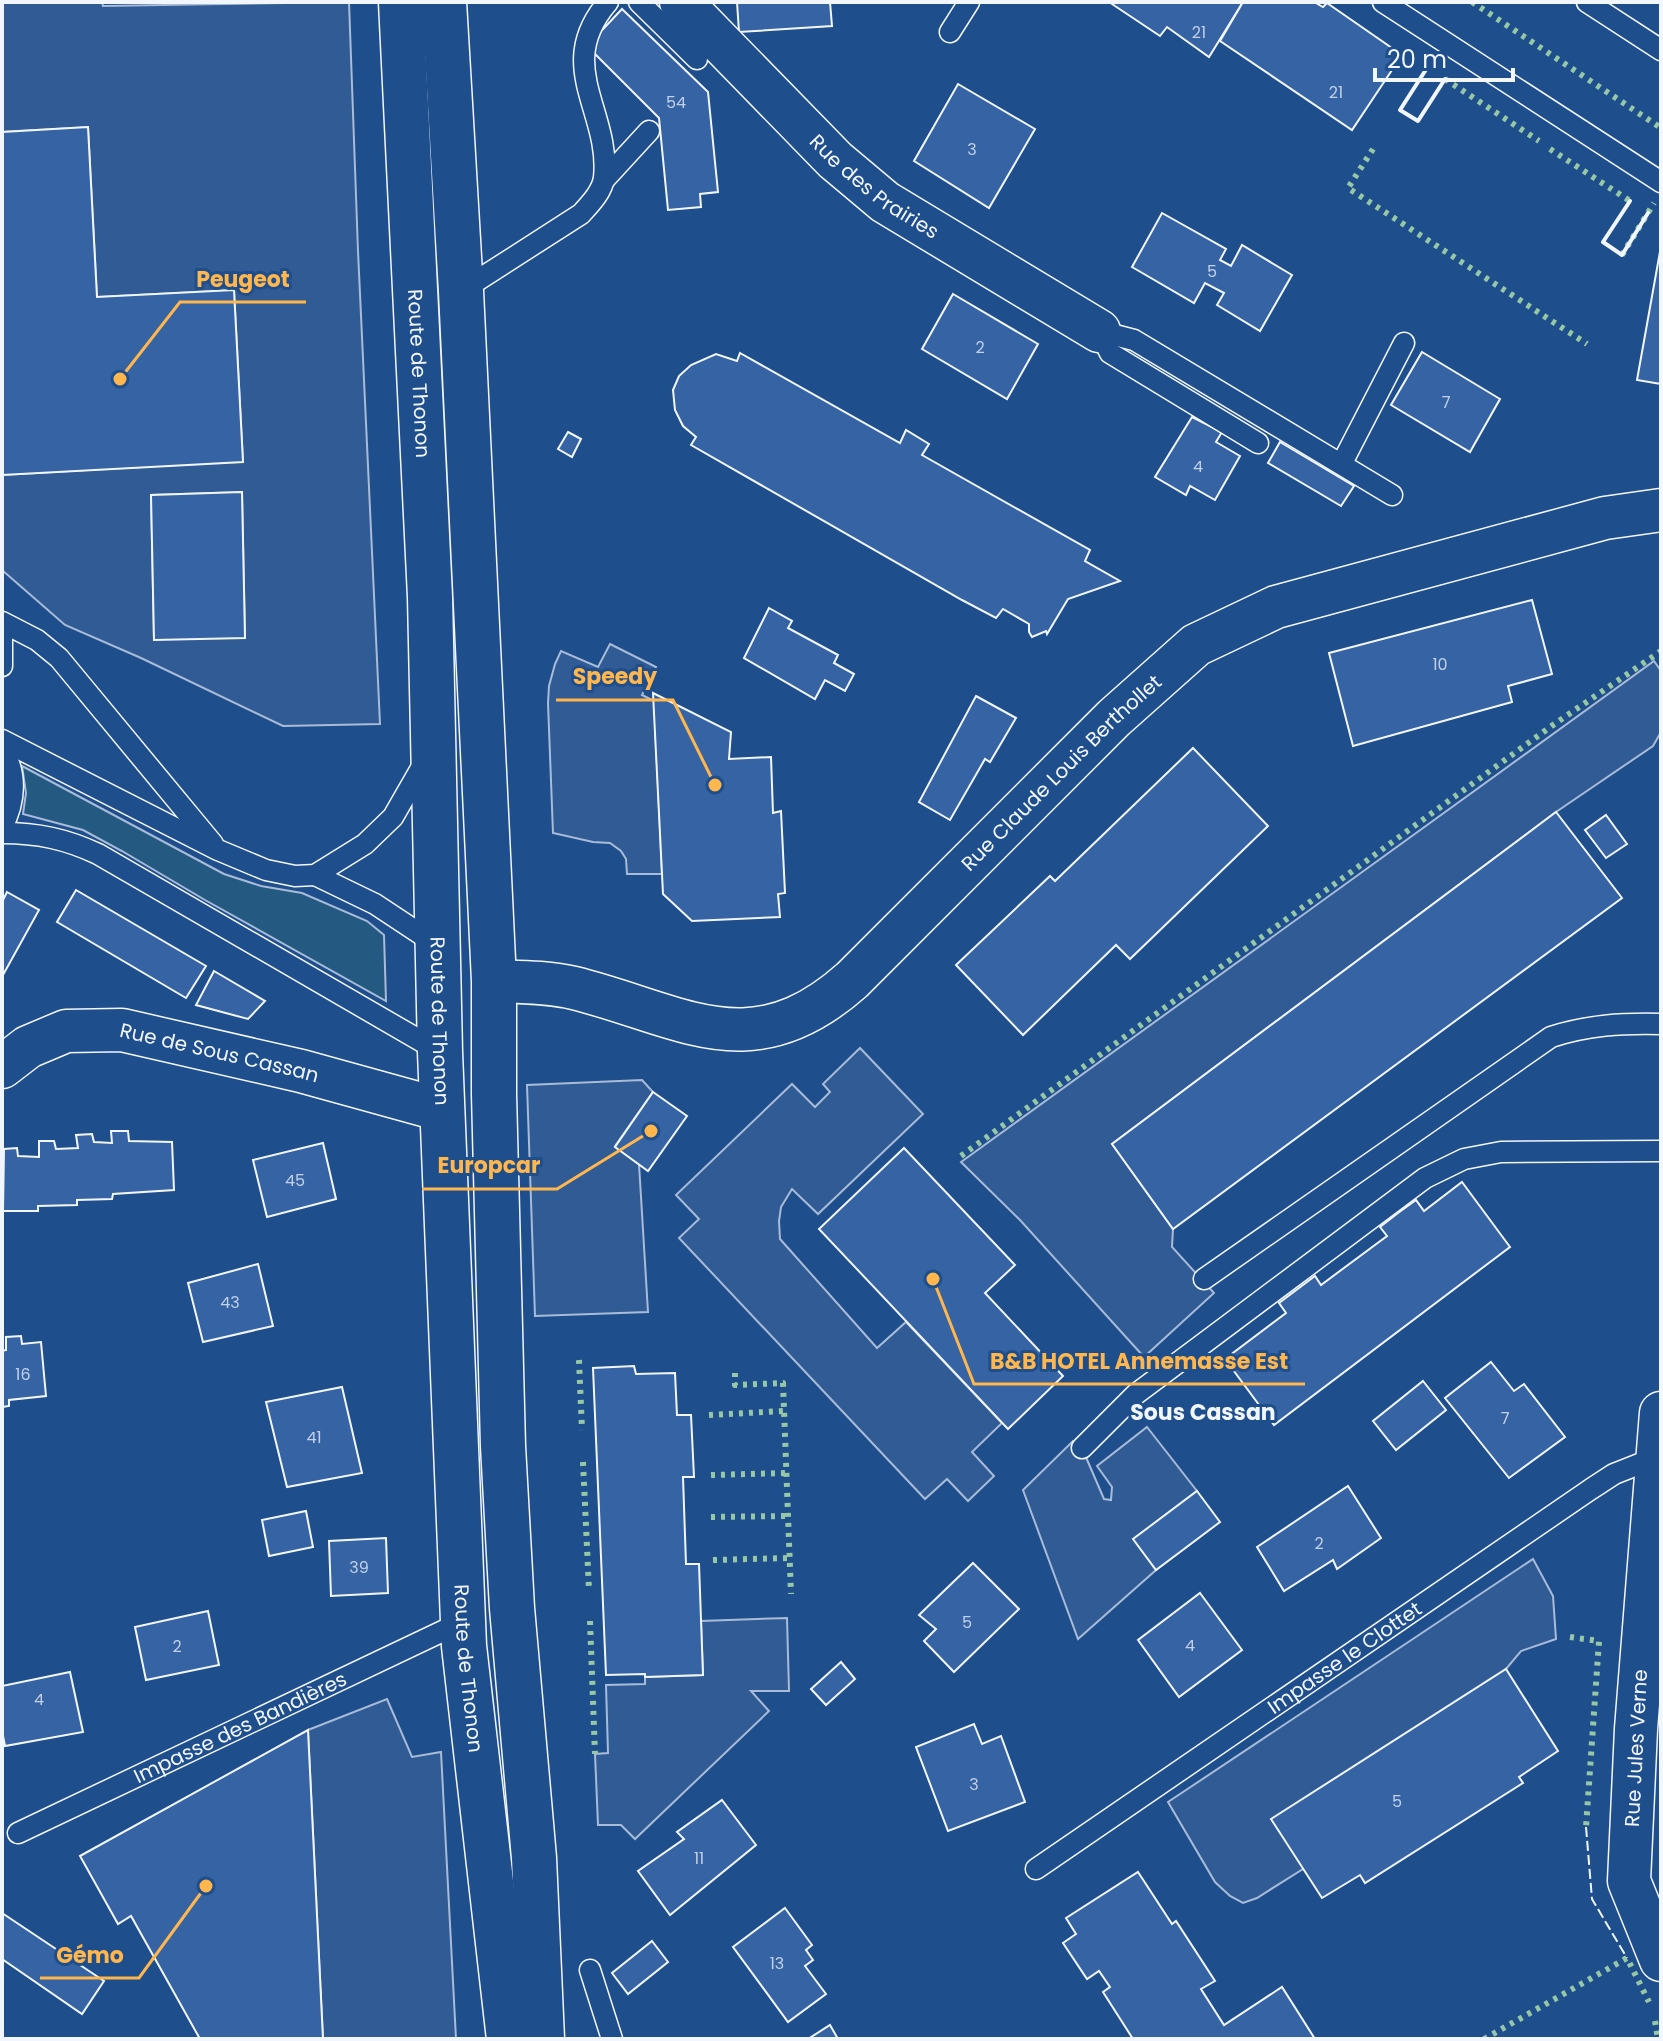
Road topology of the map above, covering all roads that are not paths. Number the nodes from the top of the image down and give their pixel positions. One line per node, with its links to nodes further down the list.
1 (401, 2): 27 (main road, Route de Thonon)
2 (444, 2): 15 (main road)
3 (608, 2): 13 (lane)
4 (639, 2): 11 (lane)
5 (681, 2): 16 (street, Rue des Prairies)
6 (969, 2): 9 (lane)
7 (1383, 2): 14 (lane)
8 (1587, 2): 10 (lane)
9 (950, 32)
10 (1661, 50)
11 (697, 59)
12 (649, 131): 13 (lane)
13 (604, 180): 15 (lane)
14 (1661, 182)
15 (461, 291): 32 (main road)
16 (1099, 331): 18 (lane); 19 (lane)
17 (1404, 343): 19 (lane)
18 (1258, 443)
19 (1342, 463): 20 (lane)
20 (1392, 495)
21 (1661, 510): 32 (street, Rue Claude Louis Berthollet)
22 (2, 622): 29 (lane)
23 (2, 633): 24 (lane)
24 (2, 666)
25 (2, 740): 29 (lane)
26 (2, 748): 28 (lane)
27 (432, 749): 30 (lane); 31 (main road, Route de Thonon)
28 (2, 830): 34 (lane)
29 (218, 850): 30 (lane)
30 (315, 875): 31 (lane)
31 (437, 945): 32 (main road); 34 (main road, Route de Thonon)
32 (494, 981): 50 (main road)
33 (1661, 1024): 38 (lane)
34 (440, 1052): 36 (main road, Route de Thonon)
35 (2, 1067): 36 (street, Rue de Sous Cassan)
36 (442, 1110): 42 (main road, Route de Thonon)
37 (1661, 1151): 40 (lane)
38 (1204, 1279)
39 (1661, 1413): 41 (street, Rue Jules Verne)
40 (1082, 1448)
41 (1657, 1457): 44 (street, Rue Jules Verne); 45 (lane, Impasse le Clottet)
42 (464, 1621): 43 (lane, Impasse des Bandières); 49 (main road, Route de Thonon)
43 (18, 1833)
44 (1631, 1844): 46 (street, Rue Jules Verne); 47 (street, Rue Jules Verne)
45 (1036, 1869)
46 (1661, 1888)
47 (1661, 1960)
48 (590, 1970): 51 (lane)
49 (509, 2039)
50 (542, 2039)
51 (612, 2039)

